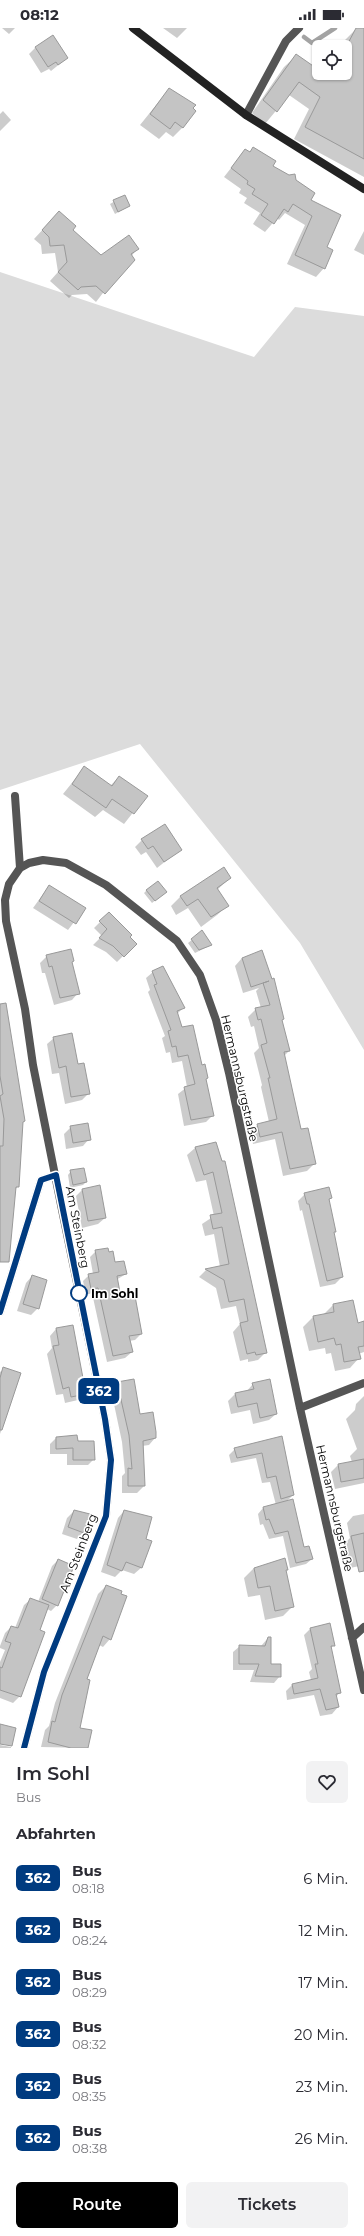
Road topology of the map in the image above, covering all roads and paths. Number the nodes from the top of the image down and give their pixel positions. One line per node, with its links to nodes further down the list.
1 (133, 28): 3 (street)
2 (299, 28): 3 (street)
3 (246, 115): 4 (street)
4 (364, 189)
5 (15, 796): 6 (street)
6 (20, 868): 7 (street, Am Steinberg); 10 (street, Hermannsburgstraße)
7 (56, 1175): 8 (street); 14 (street, Am Steinberg)
8 (0, 1312)
9 (364, 1383): 10 (street)
10 (300, 1408): 12 (street, Hermannsburgstraße)
11 (364, 1627): 12 (street)
12 (352, 1638): 13 (street, Hermannsburgstraße)
13 (364, 1690)
14 (24, 1748)

